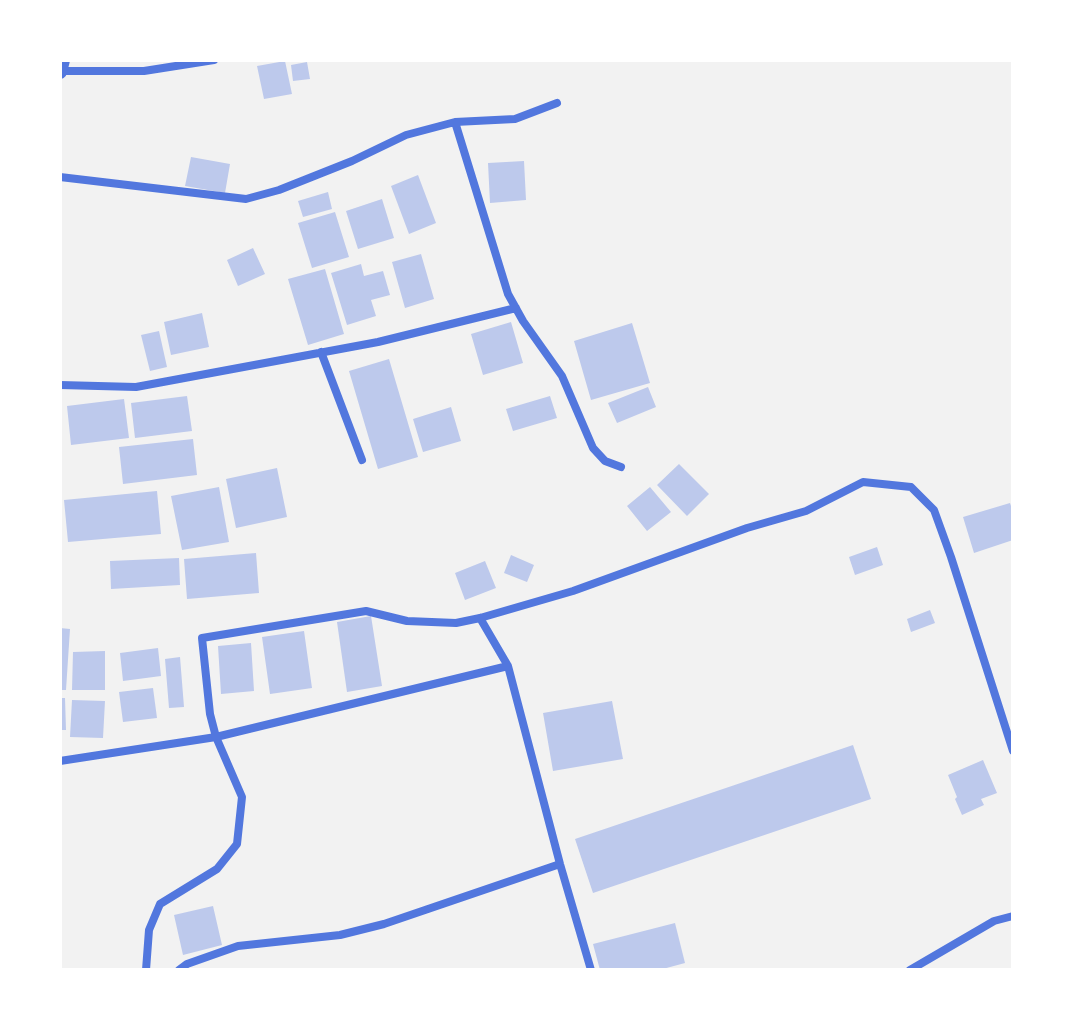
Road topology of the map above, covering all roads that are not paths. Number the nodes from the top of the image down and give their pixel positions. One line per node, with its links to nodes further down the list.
1 (63, 60): 3 (street)
2 (214, 60): 3 (street)
3 (60, 72)
4 (557, 103): 5 (street)
5 (455, 122): 6 (street); 7 (street)
6 (60, 177)
7 (516, 308): 8 (street); 11 (street)
8 (321, 352): 9 (street); 10 (street)
9 (60, 385)
10 (362, 460)
11 (621, 467)
12 (480, 618): 13 (street); 14 (street); 15 (street)
13 (508, 666): 14 (street); 17 (street)
14 (216, 737): 16 (street); 19 (street)
15 (1013, 751)
16 (60, 761)
17 (560, 864): 20 (street); 21 (street)
18 (1013, 916): 22 (street)
19 (146, 970)
20 (179, 970)
21 (591, 970)
22 (910, 970)

